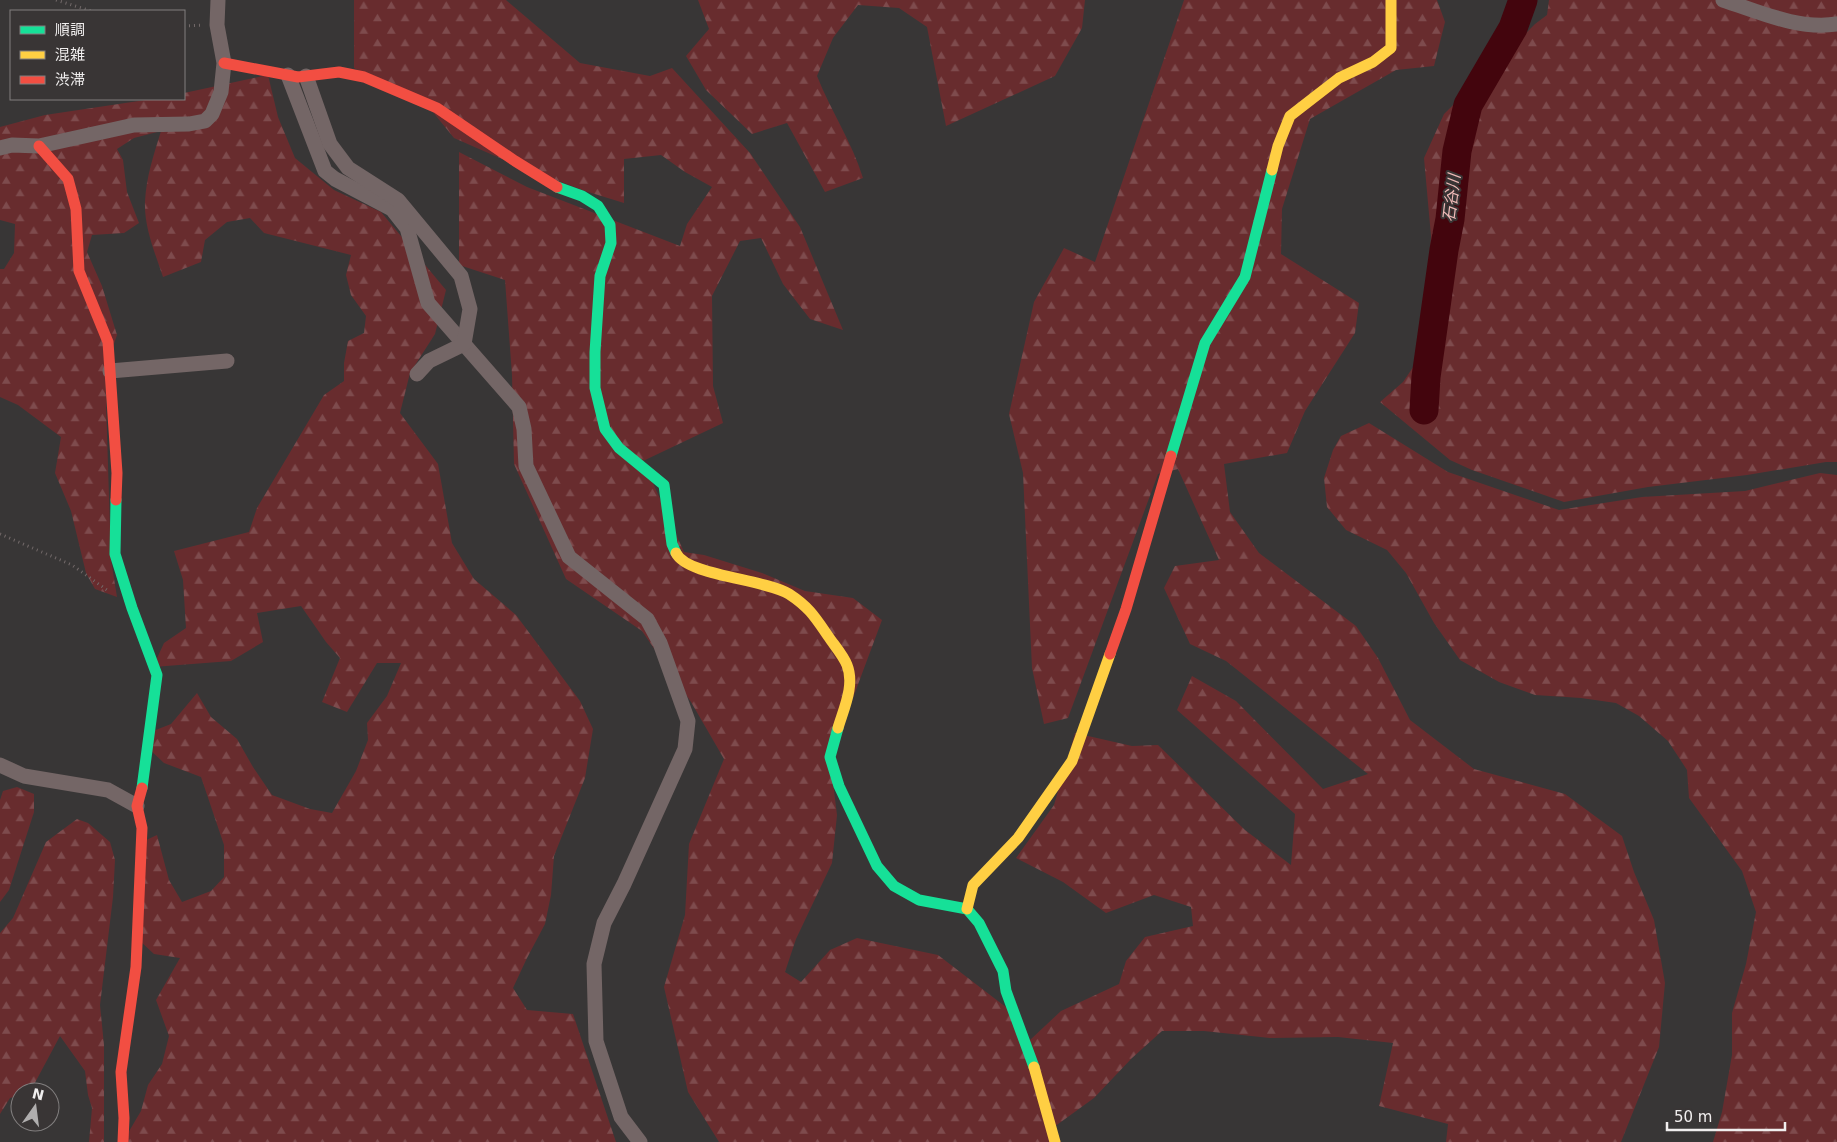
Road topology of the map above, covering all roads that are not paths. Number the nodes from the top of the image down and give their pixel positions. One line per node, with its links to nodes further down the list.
1 (218, 0): 5 (street)
2 (1391, 0): 16 (street)
3 (1724, 0): 4 (street)
4 (1837, 24)
5 (224, 63): 6 (street); 9 (street)
6 (288, 75): 7 (street); 10 (street)
7 (306, 76): 10 (street); 16 (street)
8 (4, 144): 9 (street)
9 (39, 146): 12 (street)
10 (464, 344): 13 (street); 18 (street)
11 (227, 361): 12 (street)
12 (110, 371): 15 (street)
13 (417, 374)
14 (0, 765): 15 (street)
15 (137, 806): 17 (street)
16 (967, 909): 19 (street)
17 (123, 1142)
18 (640, 1142)
19 (1055, 1142)

